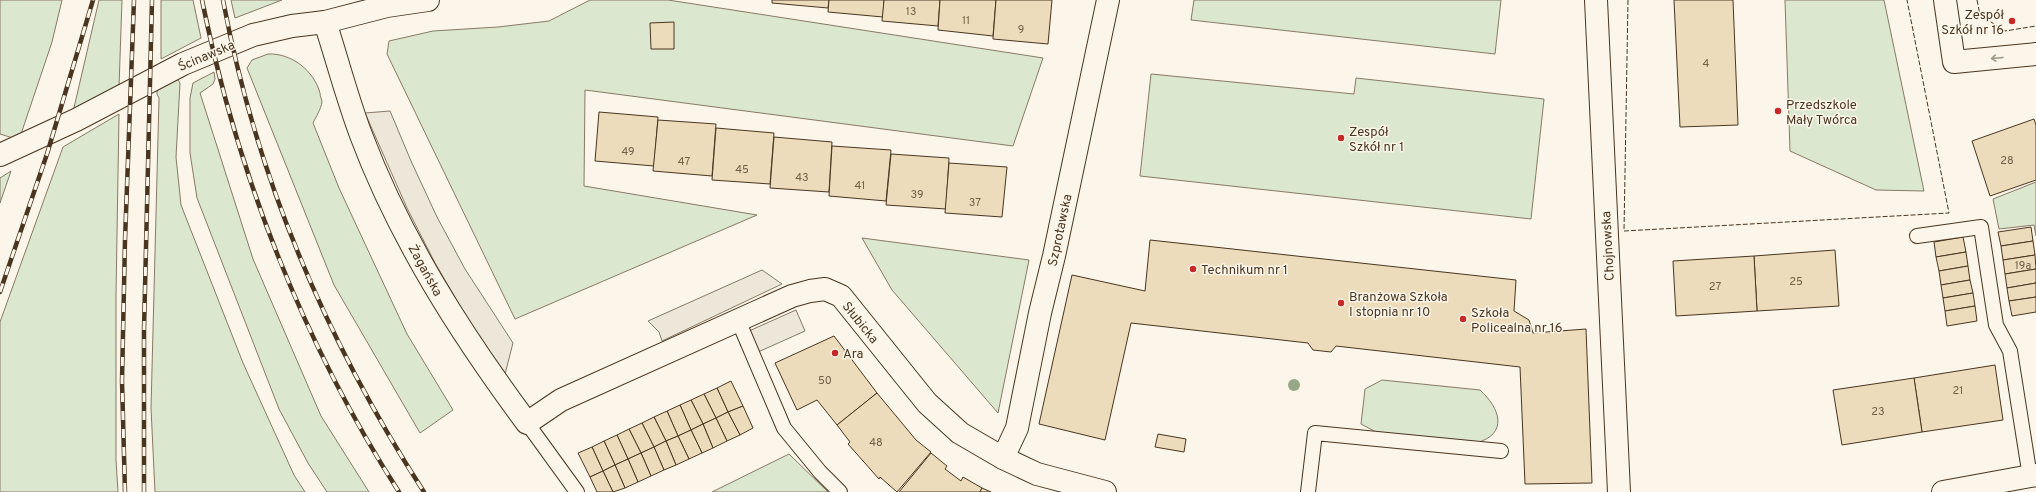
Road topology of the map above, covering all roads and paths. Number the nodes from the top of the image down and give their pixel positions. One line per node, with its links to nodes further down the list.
1 (428, 0): 5 (street, Ścinawska)
2 (1108, 0): 12 (street, Szprotawska)
3 (1596, 0): 18 (street, Chojnowska)
4 (1945, 0): 6 (street, one-way to 4)
5 (325, 22): 7 (street, Ścinawska); 10 (street, Żagańska)
6 (2036, 54)
7 (0, 155)
8 (1918, 236): 13 (lane)
9 (738, 320): 10 (street, Słubicka); 12 (street, Słubicka); 15 (lane)
10 (527, 423): 14 (lane, Żagańska)
11 (1501, 451): 17 (lane)
12 (1003, 458): 16 (street, Słubicka)
13 (2033, 476): 19 (street)
14 (577, 492)
15 (840, 492)
16 (1105, 492)
17 (1308, 492)
18 (1619, 492)
19 (1944, 492)

